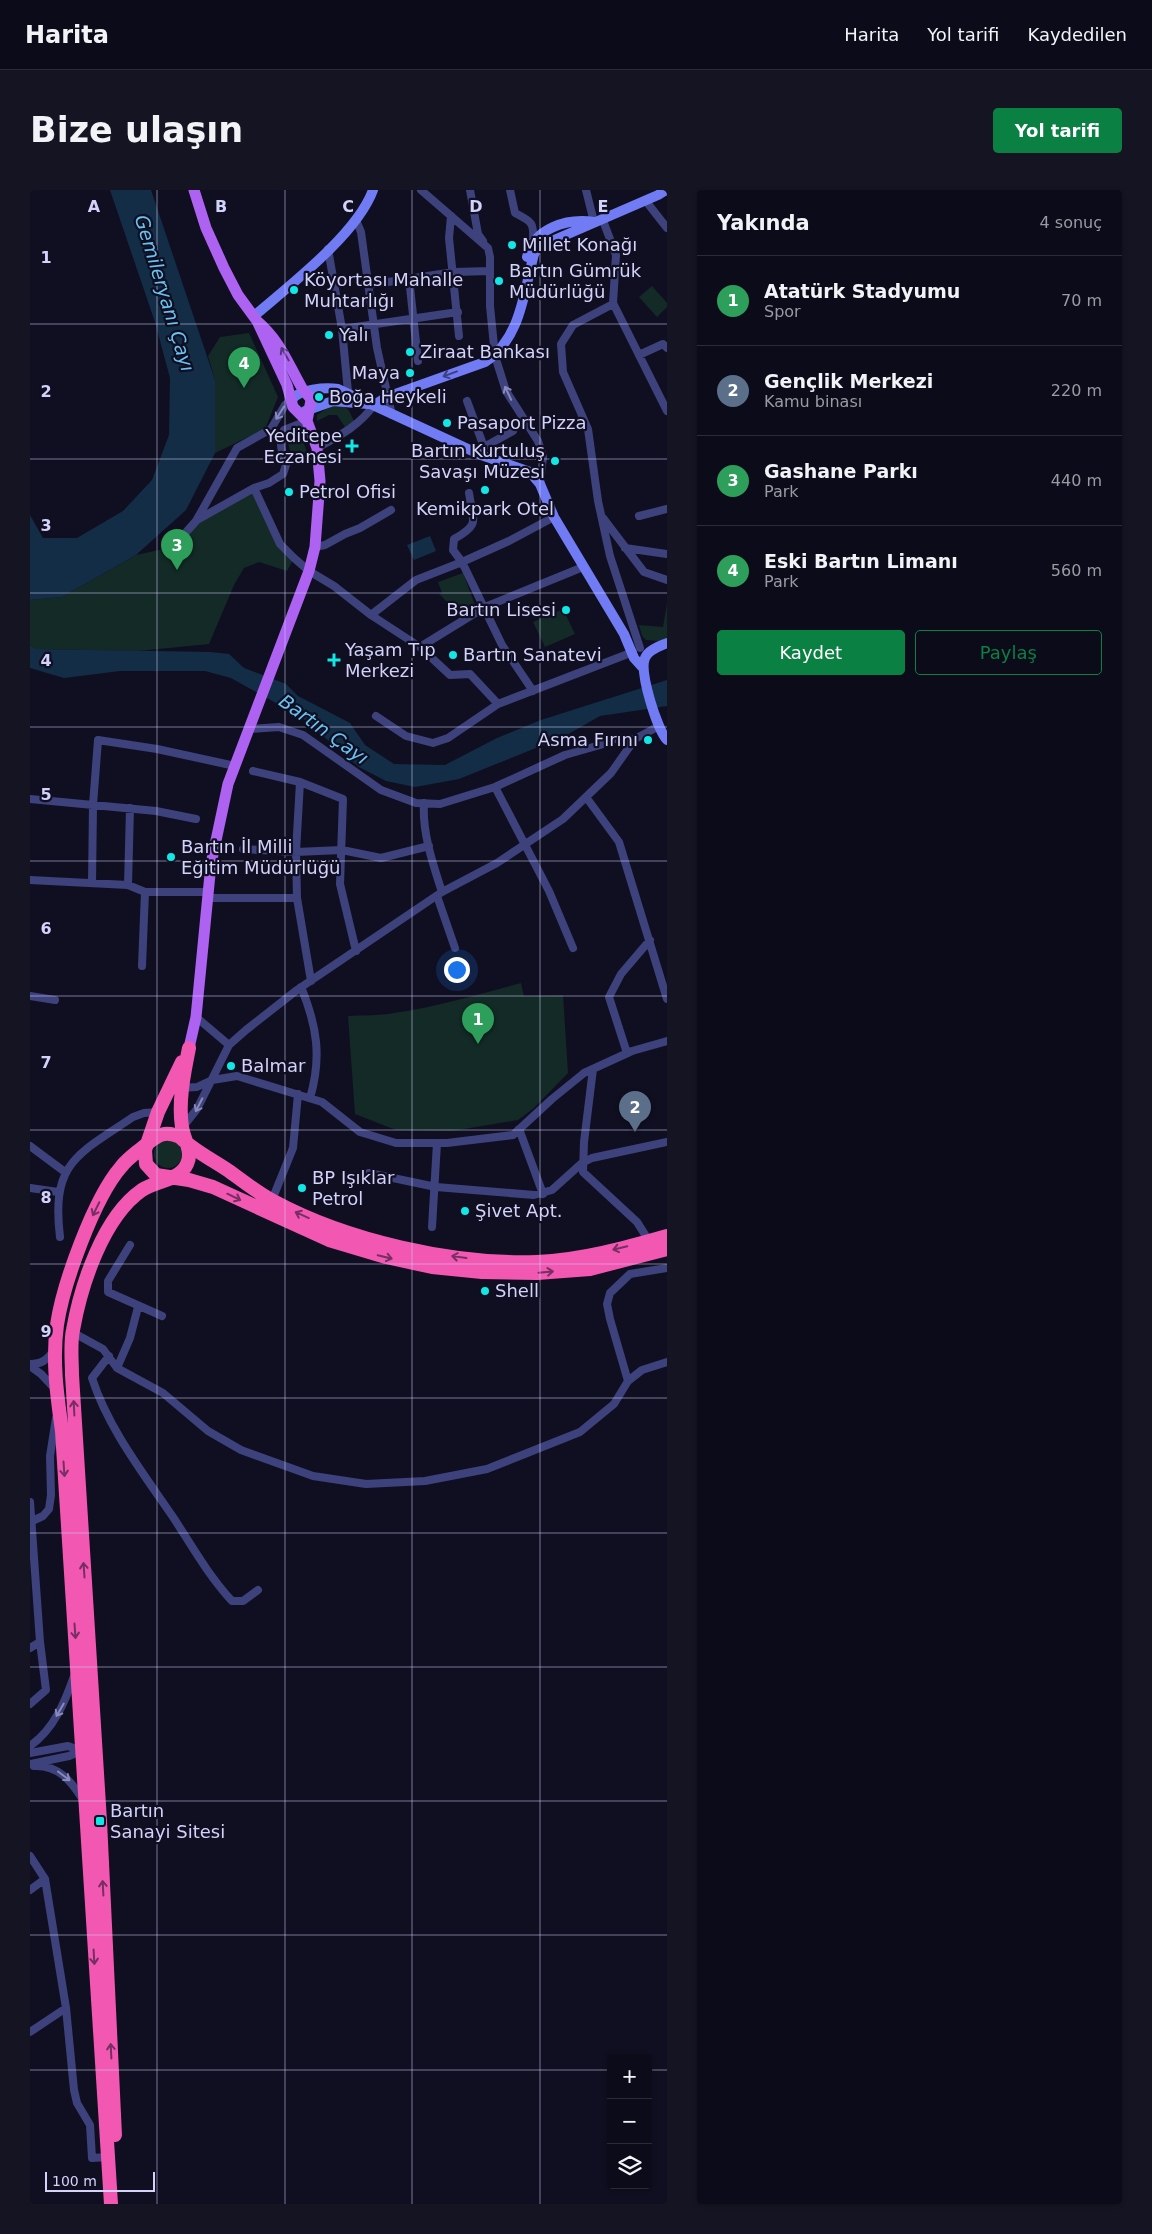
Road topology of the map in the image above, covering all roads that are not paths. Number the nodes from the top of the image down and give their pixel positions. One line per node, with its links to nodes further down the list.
1 (194, 190): 22 (main road)
2 (373, 190): 10 (main road)
3 (421, 190): 9 (street)
4 (470, 190): 14 (street)
5 (510, 190): 13 (street)
6 (586, 190): 11 (street)
7 (666, 190): 8 (main road)
8 (645, 200): 11 (main road); 12 (street)
9 (452, 216): 14 (street); 17 (street)
10 (356, 220): 15 (main road); 19 (street)
11 (598, 220): 13 (main road); 20 (street)
12 (667, 228)
13 (535, 244): 29 (main road)
14 (488, 248): 16 (street)
15 (328, 249): 22 (main road); 25 (street)
16 (490, 271): 17 (street); 29 (street)
17 (454, 272): 18 (street); 21 (street)
18 (409, 278): 19 (street); 23 (street)
19 (368, 285): 24 (street)
20 (613, 304): 28 (street); 54 (street)
21 (458, 312): 23 (street); 26 (street)
22 (256, 318): 32 (main road, one-way to 22); 34 (main road)
23 (413, 319): 24 (street); 30 (street)
24 (374, 325): 25 (street); 33 (street)
25 (342, 329): 31 (street)
26 (459, 336)
27 (667, 348): 28 (street)
28 (639, 355): 39 (street)
29 (495, 356): 33 (main road, one-way to 33); 47 (street, one-way to 29)
30 (418, 360)
31 (348, 392): 32 (main road); 36 (street); 37 (main road)
32 (305, 393): 34 (main road); 38 (main road)
33 (387, 397): 37 (main road); 40 (street)
34 (292, 400): 38 (main road); 42 (street, one-way to 42)
35 (467, 401): 46 (street)
36 (360, 404): 37 (main road); 38 (main road)
37 (374, 405): 40 (main road); 45 (street)
38 (303, 410): 41 (main road)
39 (667, 411)
40 (392, 415): 46 (main road)
41 (307, 421): 44 (street); 45 (main road)
42 (271, 429): 44 (street); 57 (street)
43 (513, 431): 46 (street)
44 (281, 436): 50 (street)
45 (317, 448): 59 (main road)
46 (483, 451): 48 (main road)
47 (542, 467): 48 (street); 49 (street)
48 (530, 472): 49 (main road)
49 (540, 484): 56 (main road)
50 (254, 488): 57 (street); 64 (street)
51 (469, 493): 62 (street)
52 (391, 510): 59 (street)
53 (667, 510): 55 (street)
54 (601, 516): 60 (street); 70 (street)
55 (639, 516)
56 (554, 518): 62 (street); 63 (main road)
57 (196, 521): 58 (street)
58 (173, 547)
59 (315, 547): 64 (main road)
60 (625, 548): 61 (street); 65 (street)
61 (667, 554)
62 (462, 562): 66 (street); 67 (street)
63 (583, 567): 66 (street); 70 (main road)
64 (309, 571): 67 (street); 75 (main road)
65 (667, 580)
66 (484, 607): 69 (street); 71 (street)
67 (371, 615): 69 (street)
68 (667, 643): 70 (main road)
69 (420, 647): 72 (street)
70 (638, 655): 71 (street); 74 (main road)
71 (533, 691): 72 (street)
72 (498, 704): 73 (street)
73 (376, 716)
74 (658, 723): 76 (street); 77 (main road)
75 (249, 729): 78 (main road); 84 (street)
76 (635, 739): 81 (street); 82 (street)
77 (667, 740)
78 (235, 766): 85 (street); 98 (main road)
79 (253, 770): 80 (street)
80 (300, 782): 91 (street); 92 (street)
81 (495, 787): 84 (street); 88 (street)
82 (586, 797): 88 (street); 100 (street)
83 (30, 799): 85 (street)
84 (424, 803): 89 (street)
85 (93, 805): 86 (street); 94 (street)
86 (130, 808): 87 (street); 95 (street)
87 (196, 819)
88 (525, 844): 97 (street); 102 (street)
89 (429, 846): 91 (street); 97 (street)
90 (243, 849): 92 (street)
91 (342, 850): 92 (street); 103 (street)
92 (296, 852): 99 (street)
93 (30, 880): 94 (street)
94 (92, 883): 95 (street)
95 (128, 885): 96 (street)
96 (145, 892): 98 (street); 104 (street)
97 (439, 894): 101 (street); 103 (street)
98 (207, 895): 99 (street); 110 (main road)
99 (297, 898): 105 (street)
100 (650, 940): 109 (street); 114 (street)
101 (455, 948)
102 (573, 948)
103 (356, 951): 105 (street)
104 (142, 966)
105 (311, 981): 106 (street)
106 (301, 987): 112 (street); 119 (street)
107 (30, 996): 108 (street)
108 (55, 1000)
109 (667, 1000)
110 (196, 1017): 112 (street); 113 (main road)
111 (667, 1041): 114 (street)
112 (229, 1045): 116 (street)
113 (189, 1048): 117 (highway)
114 (628, 1053): 115 (street)
115 (593, 1069): 121 (street); 128 (street)
116 (212, 1080): 117 (street); 118 (street); 122 (street, one-way to 122)
117 (183, 1083): 120 (highway); 122 (highway)
118 (298, 1094): 119 (street); 136 (street)
119 (310, 1098): 126 (street)
120 (158, 1112): 125 (highway); 129 (street)
121 (519, 1129): 126 (street); 135 (street)
122 (177, 1131): 123 (highway); 125 (highway)
123 (185, 1142): 131 (highway); 136 (highway)
124 (667, 1142): 128 (street)
125 (148, 1143): 131 (highway); 147 (highway, one-way to 147)
126 (437, 1143): 132 (street)
127 (30, 1146): 129 (street)
128 (582, 1163): 135 (street); 140 (street)
129 (65, 1172): 134 (street)
130 (369, 1173): 132 (street)
131 (171, 1177): 142 (highway, one-way to 142); 146 (highway)
132 (436, 1187): 135 (street); 137 (street)
133 (30, 1188): 134 (street)
134 (58, 1192): 139 (street)
135 (543, 1194)
136 (272, 1200): 140 (highway, one-way to 136)
137 (432, 1226)
138 (667, 1236): 140 (highway)
139 (60, 1237)
140 (649, 1241)
141 (130, 1245): 144 (street)
142 (667, 1249)
143 (667, 1268): 152 (street)
144 (138, 1307): 145 (street); 151 (street)
145 (162, 1316)
146 (72, 1332): 148 (street); 163 (highway, one-way to 146)
147 (55, 1349): 150 (street); 153 (highway)
148 (108, 1356): 151 (street); 157 (street)
149 (667, 1362): 152 (street)
150 (30, 1365): 153 (street)
151 (117, 1368): 152 (street)
152 (628, 1381)
153 (56, 1390): 154 (highway)
154 (58, 1407): 156 (street); 161 (highway, one-way to 161)
155 (30, 1502): 156 (street)
156 (31, 1521): 158 (street)
157 (258, 1590)
158 (33, 1595): 159 (street)
159 (40, 1642): 160 (street); 162 (street)
160 (30, 1648)
161 (77, 1667): 164 (street, one-way to 164); 165 (highway)
162 (30, 1704)
163 (94, 1724): 165 (street); 168 (highway)
164 (30, 1746)
165 (83, 1751): 166 (street); 167 (street); 168 (street); 169 (highway)
166 (30, 1753)
167 (30, 1765): 169 (street, one-way to 169)
168 (96, 1770): 177 (highway, one-way to 168)
169 (86, 1804): 175 (highway, one-way to 175)
170 (30, 1856): 171 (street)
171 (45, 1879): 172 (street); 173 (street)
172 (30, 1890)
173 (66, 2008): 174 (street); 175 (street)
174 (30, 2032)
175 (108, 2157): 176 (highway)
176 (111, 2204)
177 (120, 2204)

